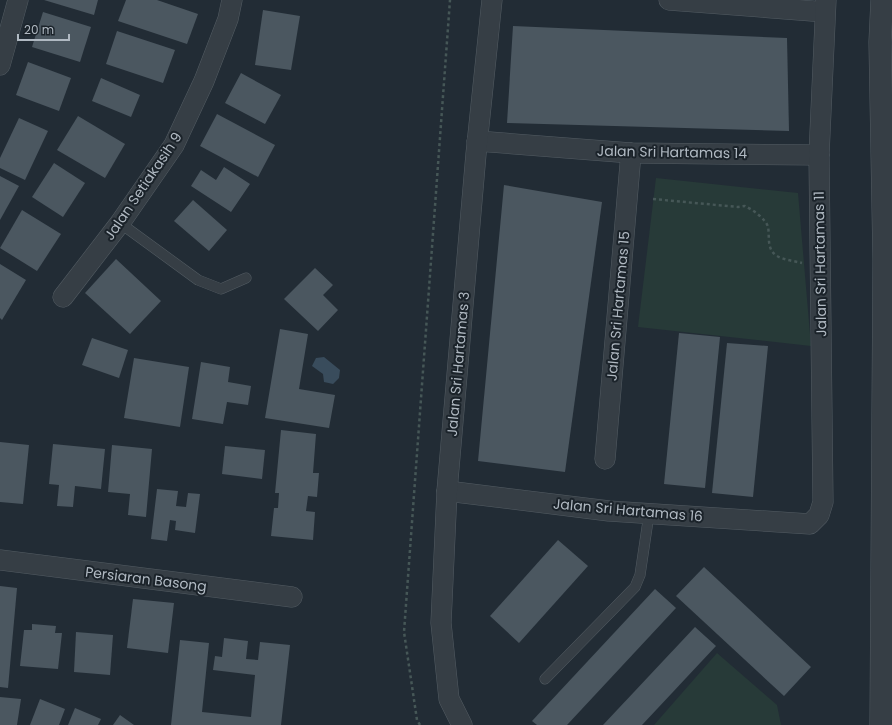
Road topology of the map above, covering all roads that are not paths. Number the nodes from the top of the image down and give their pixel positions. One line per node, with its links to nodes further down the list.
1 (18, 0): 8 (street)
2 (232, 0): 12 (street, Jalan Setiakasih 9)
3 (492, 0): 9 (street, Jalan Sri Hartamas 3)
4 (669, 0): 6 (street)
5 (882, 0): 7 (street)
6 (826, 6): 11 (street, Jalan Sri Hartamas 11)
7 (886, 42): 15 (street)
8 (0, 65)
9 (476, 148): 10 (street, Jalan Sri Hartamas 14); 17 (street, Jalan Sri Hartamas 3)
10 (631, 153): 11 (street, Jalan Sri Hartamas 14); 16 (street, Jalan Sri Hartamas 15)
11 (819, 155): 19 (street, Jalan Sri Hartamas 11)
12 (120, 223): 13 (lane); 14 (street, Jalan Setiakasih 9)
13 (246, 278)
14 (63, 297)
15 (887, 442): 24 (street)
16 (605, 459)
17 (447, 491): 18 (street, Jalan Sri Hartamas 16); 23 (street, Jalan Sri Hartamas 3)
18 (649, 514): 19 (street, Jalan Sri Hartamas 16); 22 (lane)
19 (810, 524)
20 (0, 560): 21 (street, Persiaran Basong)
21 (292, 598)
22 (545, 679)
23 (460, 724)
24 (881, 725)

